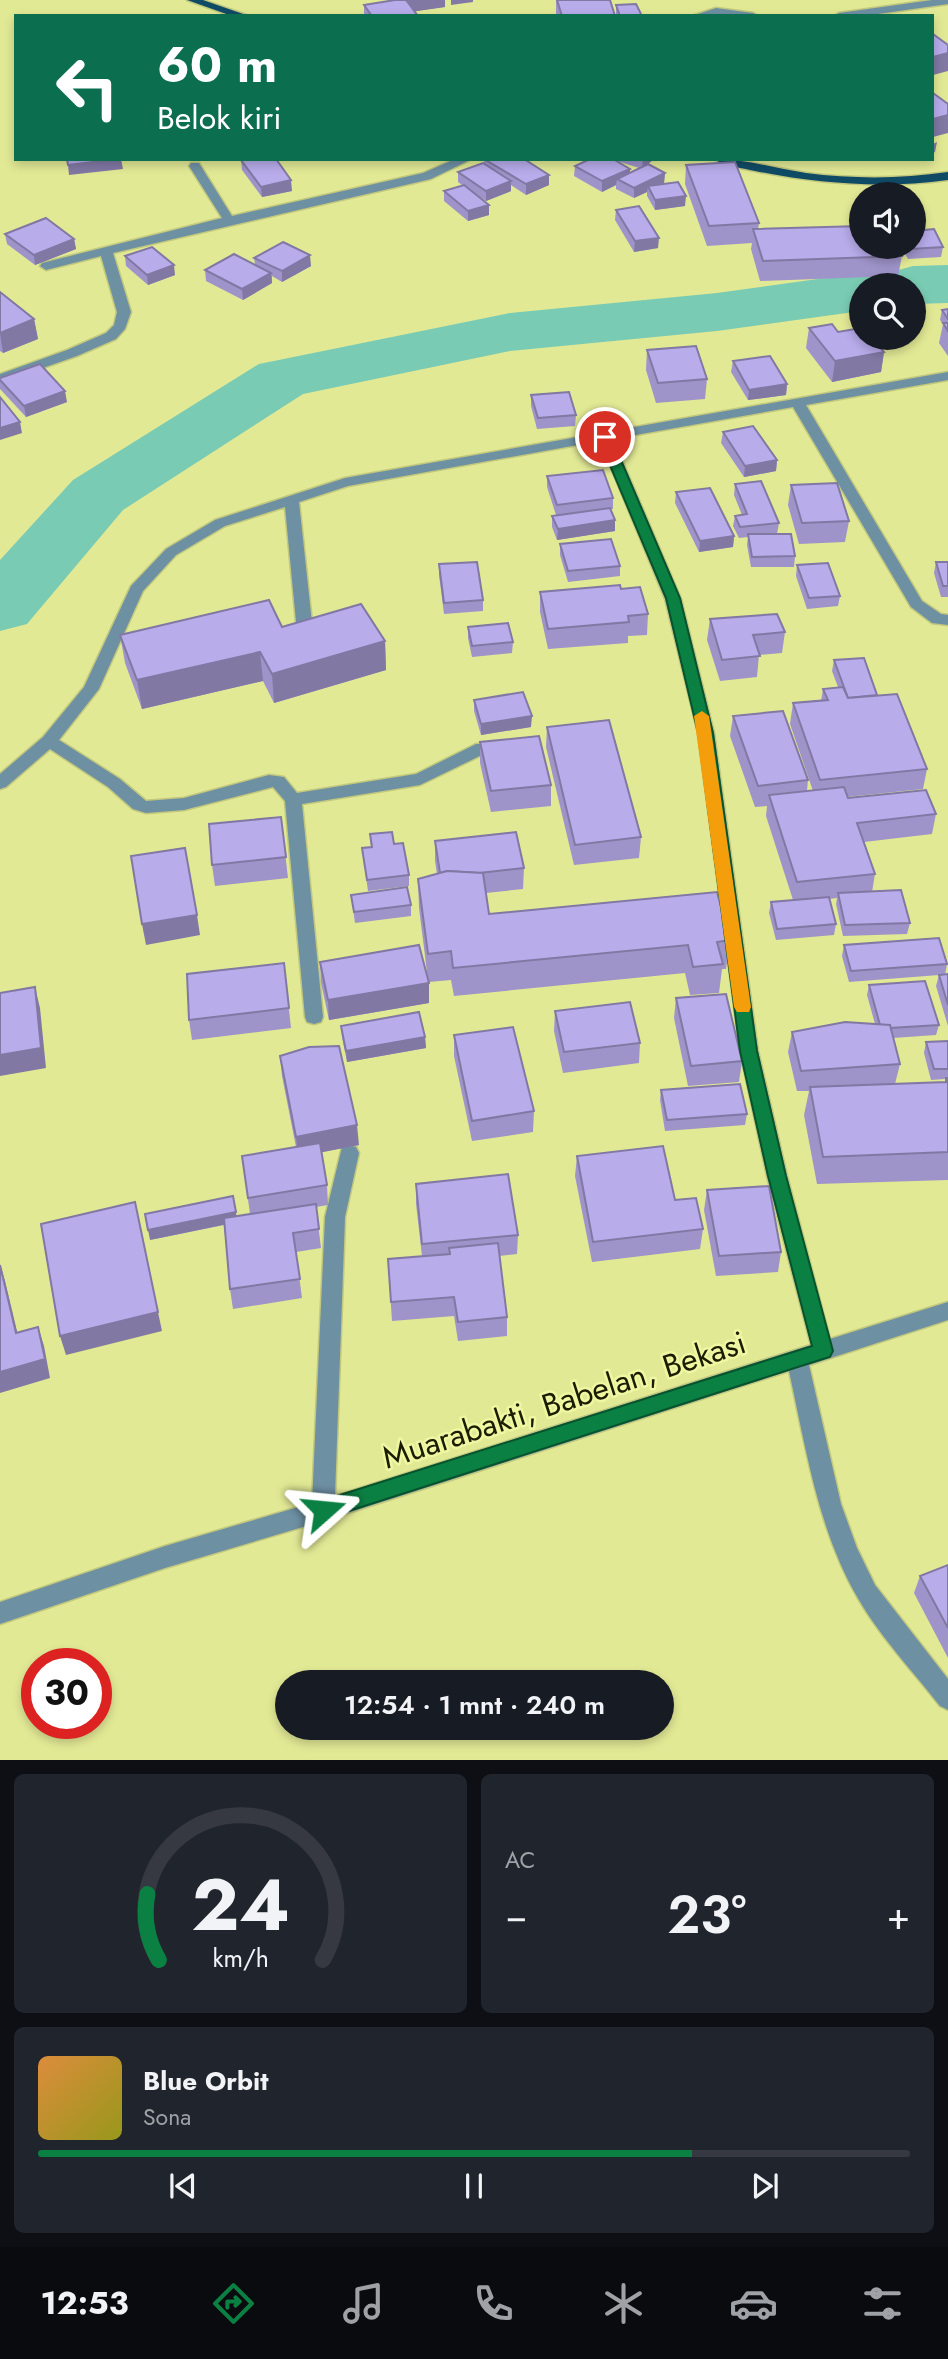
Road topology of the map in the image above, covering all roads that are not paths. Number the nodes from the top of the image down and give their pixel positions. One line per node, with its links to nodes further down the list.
1 (192, 0): 3 (main road)
2 (948, 1): 6 (street)
3 (238, 14)
4 (705, 14): 5 (street)
5 (738, 14)
6 (854, 14)
7 (461, 161): 11 (street)
8 (731, 161): 10 (main road)
9 (195, 166): 11 (street)
10 (948, 176)
11 (229, 220): 12 (street)
12 (106, 252): 13 (street); 15 (street)
13 (46, 266)
14 (948, 376): 16 (street)
15 (0, 379)
16 (798, 404): 17 (street); 19 (street)
17 (605, 437): 18 (street); 28 (street)
18 (291, 499): 20 (street); 21 (street)
19 (948, 620)
20 (305, 632)
21 (49, 741): 23 (street); 24 (street)
22 (482, 748): 24 (street)
23 (0, 783)
24 (293, 800): 25 (street)
25 (314, 1017)
26 (349, 1153): 30 (street)
27 (948, 1311): 28 (street, Muarabakti, Babelan, Bekasi)
28 (823, 1351): 29 (street, Muarabakti, Babelan, Bekasi)
29 (797, 1359): 30 (street, Muarabakti, Babelan, Bekasi); 32 (street)
30 (324, 1510): 31 (street, Muarabakti, Babelan, Bekasi)
31 (0, 1613)
32 (948, 1698)

